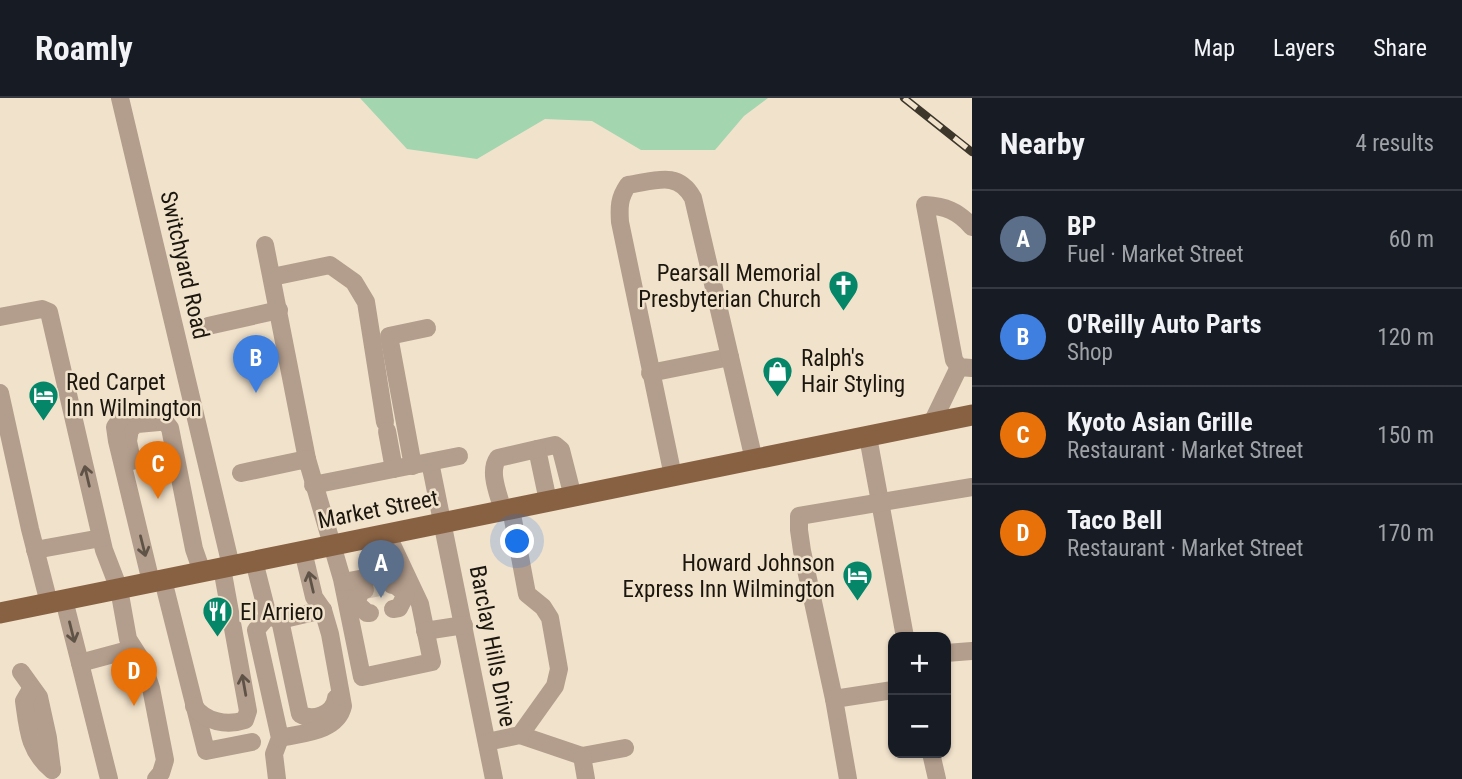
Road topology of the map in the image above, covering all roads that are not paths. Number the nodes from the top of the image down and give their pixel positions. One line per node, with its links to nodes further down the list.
1 (120, 98): 38 (street, Switchyard Road)
2 (972, 227): 11 (street)
3 (265, 245): 4 (street)
4 (272, 277): 5 (street); 9 (street)
5 (279, 310): 7 (street); 19 (street)
6 (0, 317): 33 (street, one-way to 6)
7 (208, 326)
8 (426, 328): 9 (street)
9 (380, 338): 21 (street, Barclay Hills Drive); 22 (street)
10 (730, 358): 12 (street); 12 (street); 20 (street)
11 (965, 368): 15 (street)
12 (650, 373): 24 (street)
13 (0, 393): 35 (street)
14 (972, 415): 15 (main road, Market Street)
15 (932, 424): 16 (main road, Market Street)
16 (868, 437): 20 (main road, Market Street); 29 (street)
17 (537, 449): 27 (street); 28 (street); 30 (street)
18 (459, 456): 21 (street)
19 (307, 459): 23 (street); 25 (street)
20 (754, 460): 24 (main road, Market Street)
21 (422, 464): 22 (street); 31 (street, Barclay Hills Drive)
22 (394, 469): 25 (street)
23 (241, 472)
24 (673, 476): 27 (main road, Market Street)
25 (313, 485): 34 (street)
26 (972, 488): 29 (street)
27 (573, 496): 28 (main road, Market Street)
28 (548, 501): 30 (main road, Market Street)
29 (881, 503): 49 (street); 57 (street)
30 (507, 510): 31 (main road, Market Street); 59 (street)
31 (444, 522): 32 (main road, Market Street); 47 (street, Barclay Hills Drive)
32 (387, 534): 34 (main road, Market Street); 39 (street)
33 (101, 538): 35 (street); 42 (street)
34 (333, 545): 36 (main road, Market Street); 41 (street)
35 (35, 550): 43 (street)
36 (303, 551): 37 (main road, Market Street); 44 (street, one-way to 36)
37 (254, 561): 38 (main road, Market Street); 46 (street)
38 (218, 568): 40 (main road, Market Street); 40 (street, one-way to 40); 58 (street, one-way to 38)
39 (403, 571): 41 (street); 48 (street)
40 (157, 581): 42 (main road, Market Street); 58 (street)
41 (343, 582): 48 (street)
42 (119, 589): 43 (main road, Market Street); 51 (street)
43 (57, 601): 45 (main road, Market Street); 54 (street, one-way to 54)
44 (323, 610): 46 (street); 50 (street)
45 (0, 613)
46 (274, 618): 50 (street); 60 (street)
47 (464, 625): 48 (street); 62 (street, Barclay Hills Drive)
48 (425, 631)
49 (904, 632)
50 (330, 635): 60 (street)
51 (132, 649): 54 (street); 68 (street)
52 (972, 651): 53 (street)
53 (951, 653)
54 (80, 663): 67 (street)
55 (22, 672): 66 (street)
56 (888, 691): 57 (street)
57 (834, 699): 72 (street)
58 (194, 706): 61 (street)
59 (520, 735): 62 (street); 64 (street)
60 (280, 738): 69 (street)
61 (251, 743)
62 (487, 743): 70 (street, Barclay Hills Drive)
63 (625, 748): 64 (street)
64 (582, 755): 71 (street)
65 (932, 758): 73 (street)
66 (52, 770)
67 (109, 779)
68 (156, 779)
69 (277, 779)
70 (494, 779)
71 (586, 779)
72 (848, 779)
73 (937, 779)

